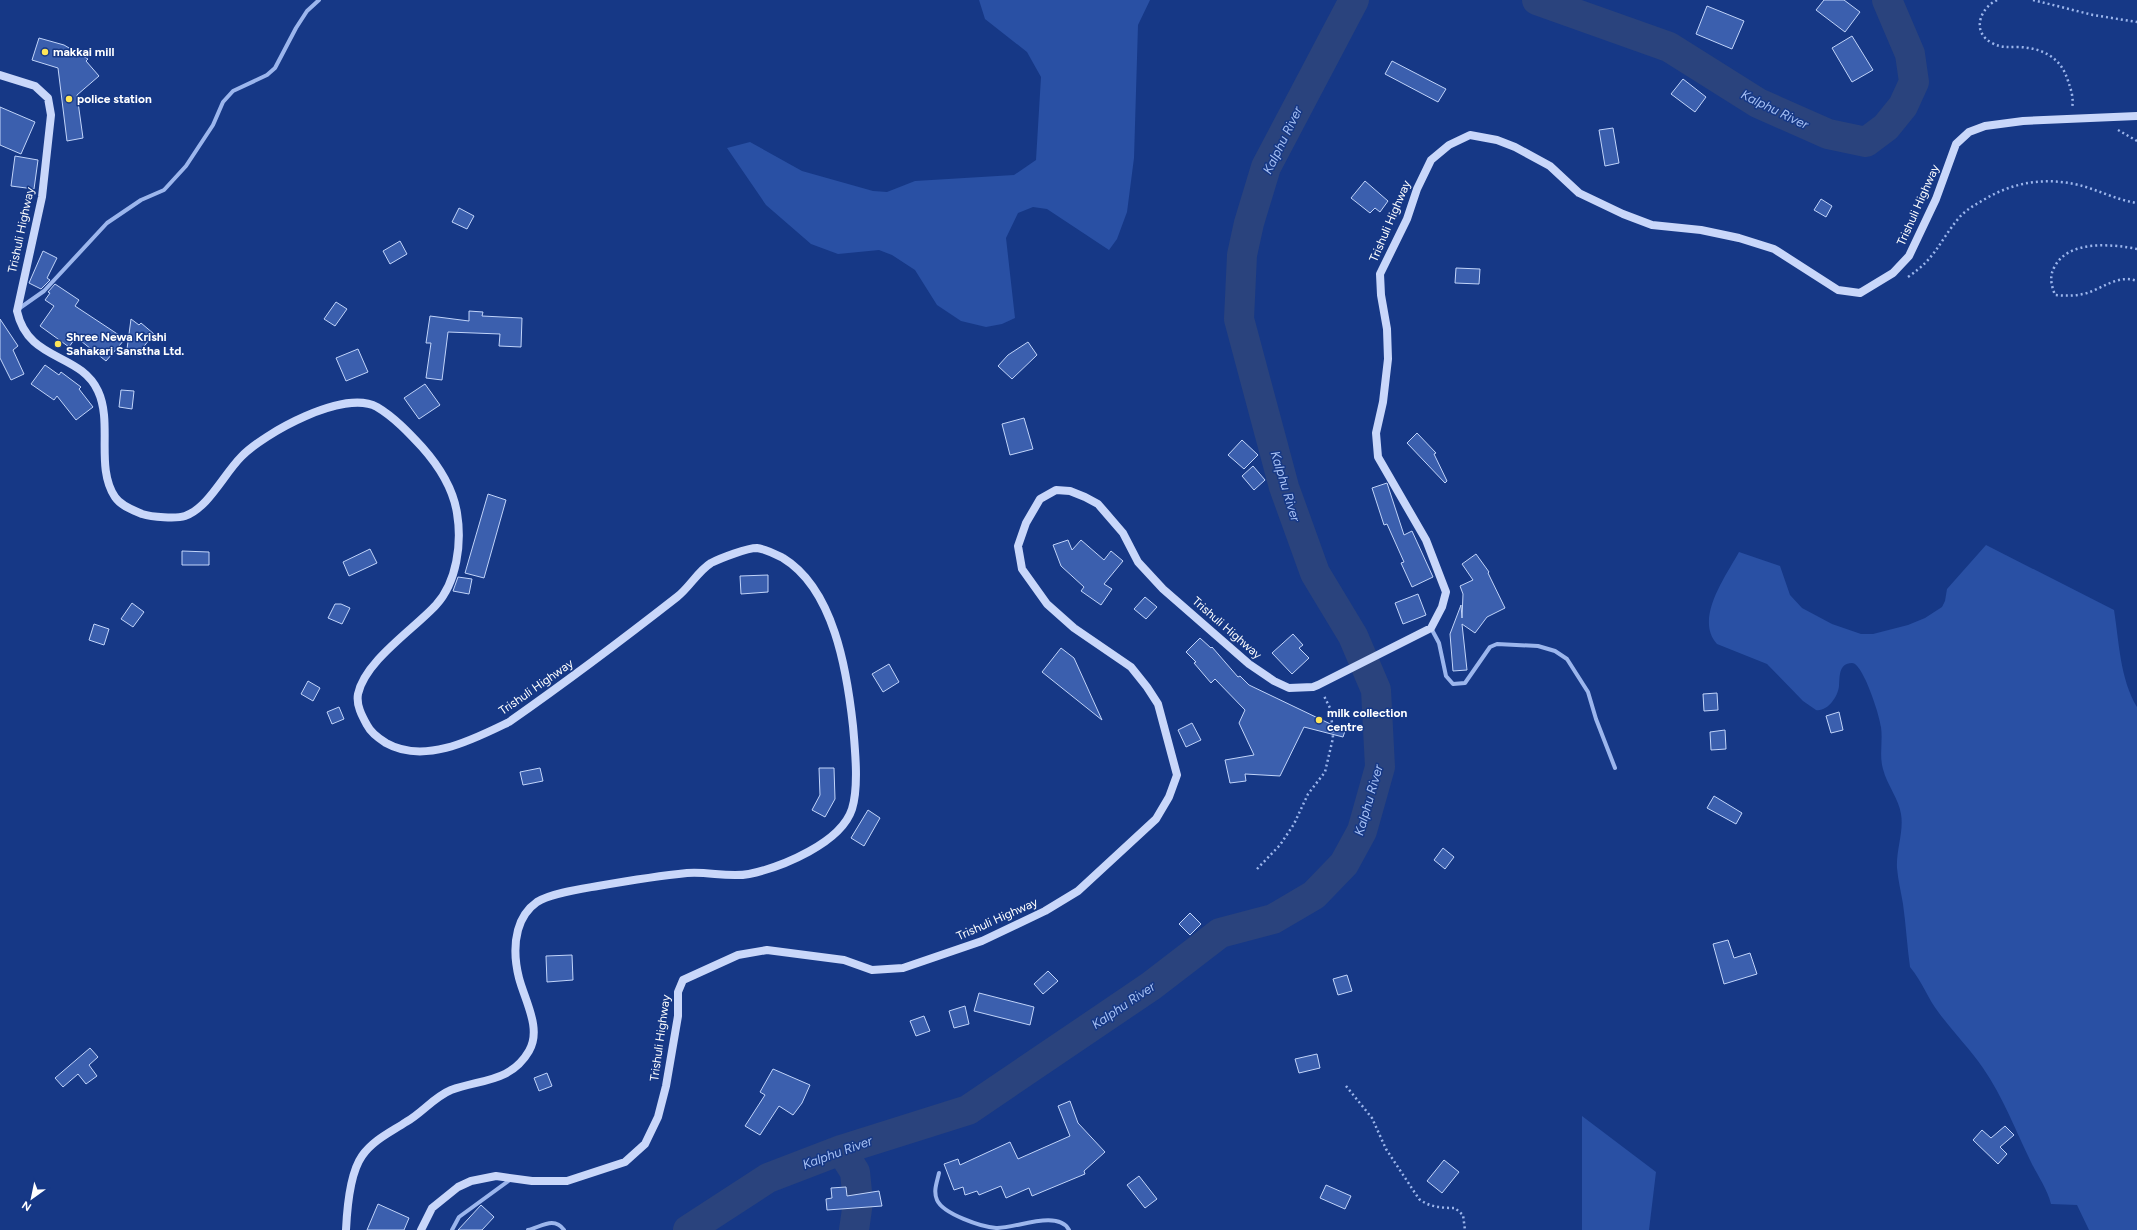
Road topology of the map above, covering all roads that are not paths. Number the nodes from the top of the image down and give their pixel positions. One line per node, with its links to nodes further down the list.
1 (319, 0): 4 (street)
2 (0, 75): 4 (street, Trishuli Highway)
3 (2137, 116): 5 (street, Trishuli Highway)
4 (17, 310): 9 (street, Trishuli Highway)
5 (1431, 628): 6 (street); 8 (street, Trishuli Highway)
6 (1615, 768)
7 (940, 1173): 14 (street)
8 (513, 1178): 10 (street, Trishuli Highway); 11 (street)
9 (346, 1230)
10 (421, 1230)
11 (452, 1230)
12 (528, 1230): 13 (street)
13 (564, 1230)
14 (1069, 1230)

